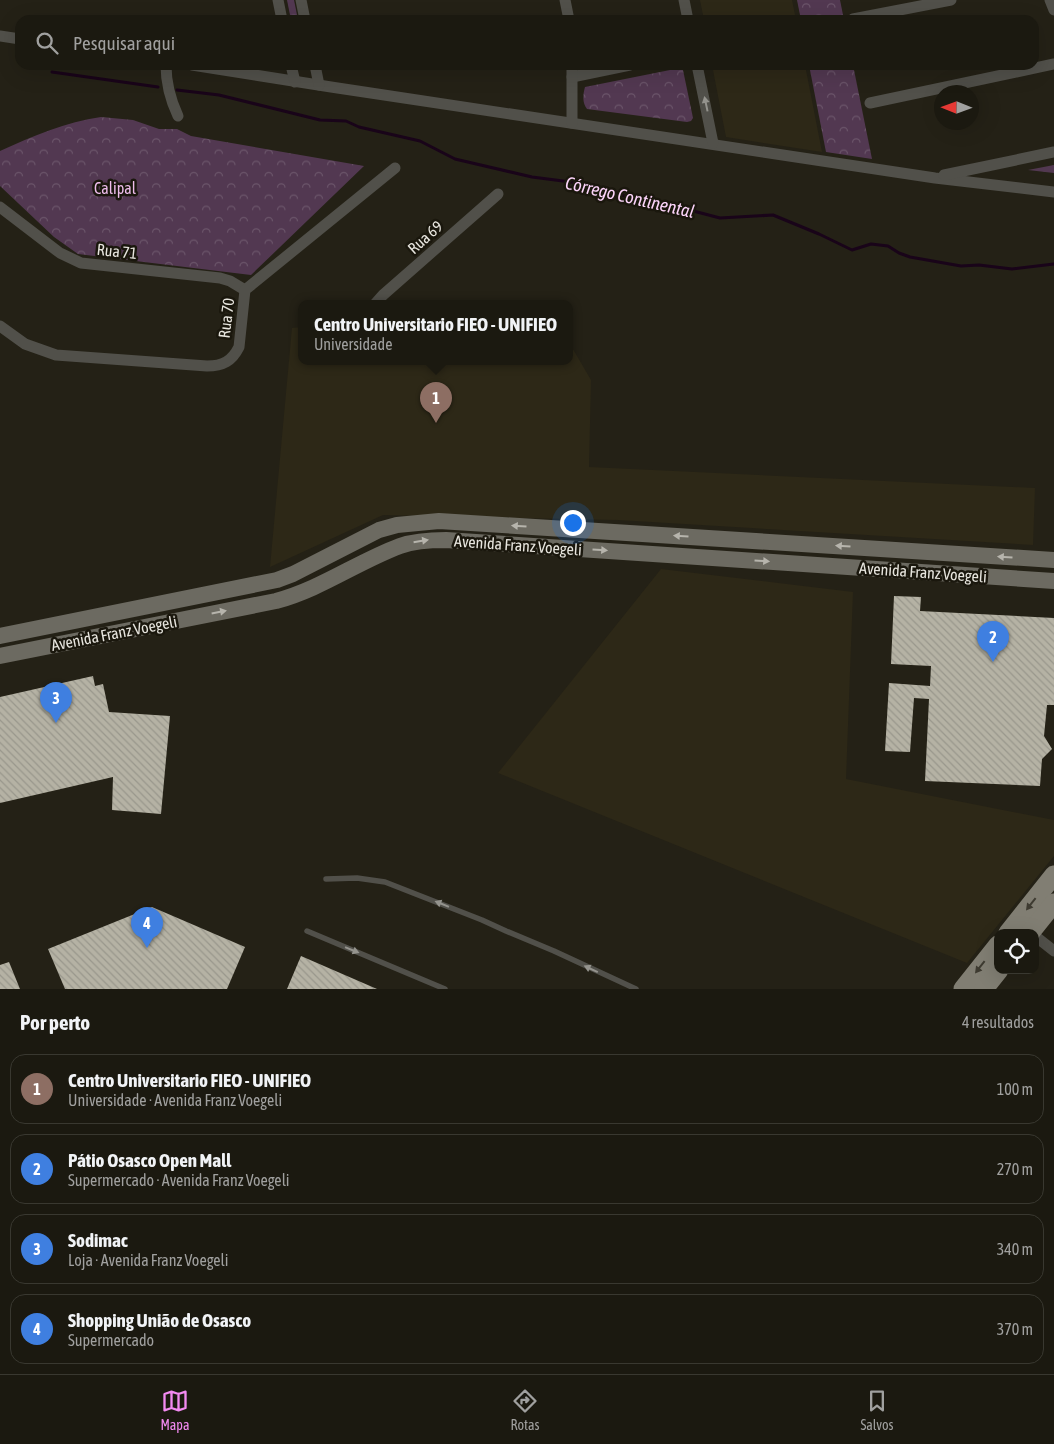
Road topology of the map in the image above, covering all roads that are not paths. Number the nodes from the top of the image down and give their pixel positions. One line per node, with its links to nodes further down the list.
1 (278, 0): 8 (street)
2 (301, 0): 9 (street)
3 (684, 0): 11 (street)
4 (951, 0): 12 (street)
5 (1050, 0): 7 (street)
6 (568, 2): 10 (street)
7 (1054, 10)
8 (281, 15)
9 (304, 15)
10 (569, 15)
11 (687, 15)
12 (873, 15)
13 (0, 36): 14 (street)
14 (15, 38)
15 (1054, 64): 16 (street)
16 (1039, 67)
17 (166, 70): 27 (street)
18 (222, 70): 24 (street)
19 (292, 70): 24 (street)
20 (316, 70): 25 (street)
21 (698, 70): 29 (street, one-way to 21)
22 (1026, 70): 26 (street)
23 (572, 71): 28 (street)
24 (294, 82): 25 (street)
25 (319, 86): 28 (street)
26 (870, 103)
27 (178, 116)
28 (572, 123): 29 (street)
29 (713, 143): 32 (street)
30 (1054, 152): 32 (street)
31 (395, 168): 36 (street, Rua 70)
32 (935, 178): 33 (street)
33 (1054, 192)
34 (498, 194): 37 (street, Rua 69)
35 (0, 207): 36 (street, Rua 71)
36 (245, 290): 38 (street, Rua 70)
37 (379, 300)
38 (0, 326)
39 (395, 526): 40 (main road, Avenida Franz Voegeli); 41 (main road); 42 (main road, Avenida Franz Voegeli, one-way to 39)
40 (371, 534): 41 (main road); 44 (main road, Avenida Franz Voegeli)
41 (393, 549): 43 (main road, Avenida Franz Voegeli, one-way to 43); 45 (main road, Avenida Franz Voegeli, one-way to 41)
42 (1054, 560)
43 (1054, 581)
44 (231, 590): 45 (main road); 46 (main road, Avenida Franz Voegeli)
45 (191, 618): 47 (main road, Avenida Franz Voegeli)
46 (0, 636)
47 (0, 656)
48 (1054, 875): 51 (main road, one-way to 51)
49 (326, 879): 59 (lane, one-way to 49)
50 (1054, 903): 52 (main road)
51 (1011, 929)
52 (1035, 929)
53 (307, 931): 58 (lane, one-way to 58)
54 (1039, 939): 56 (street)
55 (994, 950): 60 (main road, one-way to 60)
56 (1054, 951)
57 (996, 974): 61 (main road)
58 (445, 989)
59 (636, 989)
60 (963, 989)
61 (984, 989)

